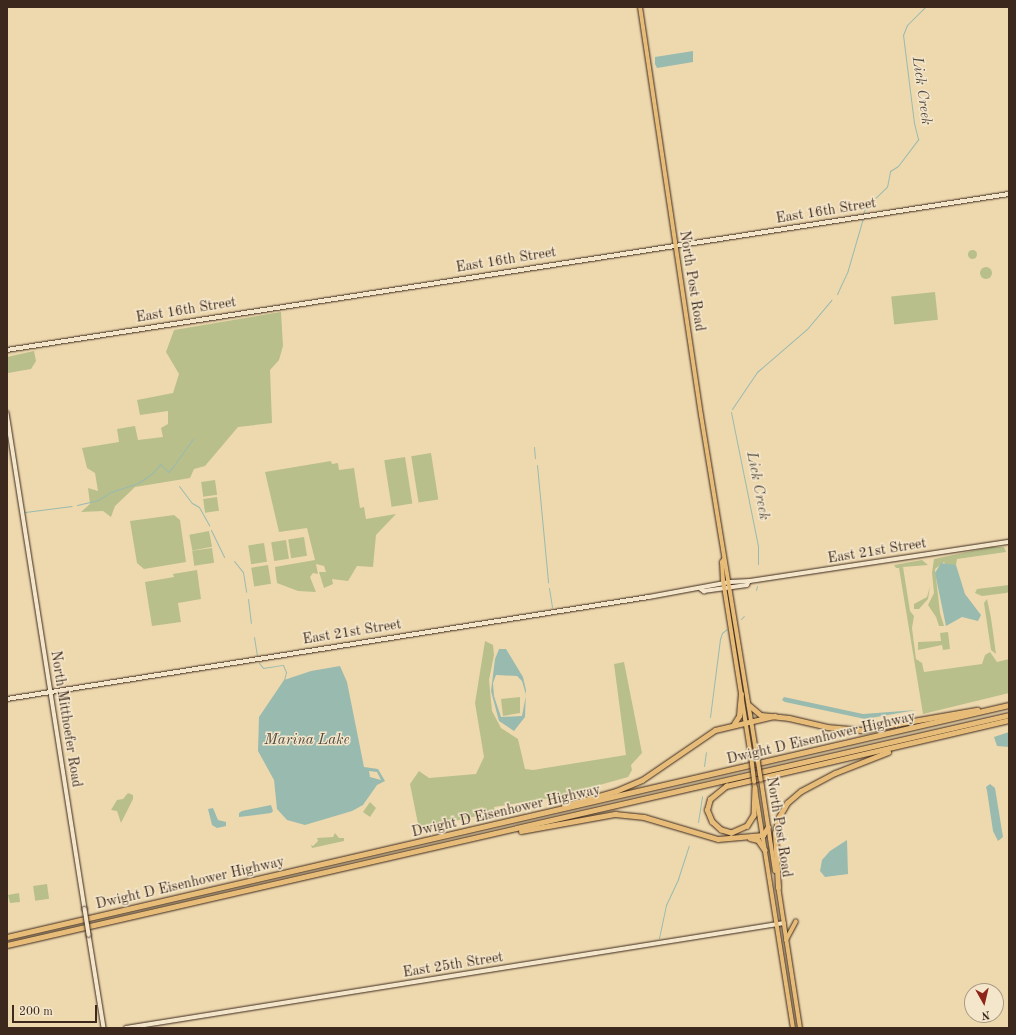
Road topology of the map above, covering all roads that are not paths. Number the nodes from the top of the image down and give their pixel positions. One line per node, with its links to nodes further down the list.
1 (640, 7): 3 (main road, North Post Road)
2 (1009, 194): 3 (street, East 16th Street)
3 (675, 246): 4 (street, East 16th Street); 7 (main road, North Post Road)
4 (7, 350)
5 (7, 413): 12 (street, North Mitthoefer Road)
6 (1009, 542): 8 (street, East 21st Street)
7 (724, 559): 8 (main road, North Post Road); 9 (main road, North Post Road)
8 (731, 584): 9 (street, East 21st Street); 10 (main road, North Post Road)
9 (724, 585): 11 (main road, North Post Road); 12 (street, East 21st Street)
10 (736, 614): 11 (main road); 16 (main road, North Post Road)
11 (729, 616): 13 (main road, North Post Road)
12 (50, 692): 14 (street, East 21st Street); 38 (street, North Mitthoefer Road, bridge)
13 (741, 694): 21 (main road, North Post Road); 22 (highway)
14 (7, 699)
15 (1009, 704): 18 (highway); 25 (highway, Dwight D Eisenhower Highway)
16 (749, 705): 18 (highway); 20 (main road, North Post Road)
17 (1009, 715): 29 (highway, Dwight D Eisenhower Highway)
18 (774, 716): 20 (highway)
19 (1009, 720): 23 (highway)
20 (752, 721): 21 (highway); 26 (main road, North Post Road, bridge)
21 (746, 722): 22 (highway); 24 (main road, North Post Road, bridge)
22 (734, 724): 25 (highway)
23 (937, 737): 24 (highway); 31 (highway)
24 (755, 785): 27 (main road, North Post Road)
25 (483, 827): 35 (highway, Dwight D Eisenhower Highway)
26 (768, 827): 27 (highway); 31 (main road, North Post Road)
27 (763, 835): 28 (highway); 30 (main road, North Post Road)
28 (743, 838): 29 (highway); 30 (highway)
29 (458, 842): 37 (highway, Dwight D Eisenhower Highway)
30 (765, 850): 34 (main road, North Post Road)
31 (778, 888): 33 (main road, North Post Road)
32 (796, 921): 36 (main road)
33 (784, 923): 34 (street, East 25th Street); 36 (main road, North Post Road)
34 (777, 925): 39 (street, East 25th Street); 40 (main road, North Post Road)
35 (7, 937)
36 (786, 941): 41 (main road, North Post Road)
37 (7, 945)
38 (104, 1028)
39 (126, 1028)
40 (793, 1028)
41 (800, 1028)

